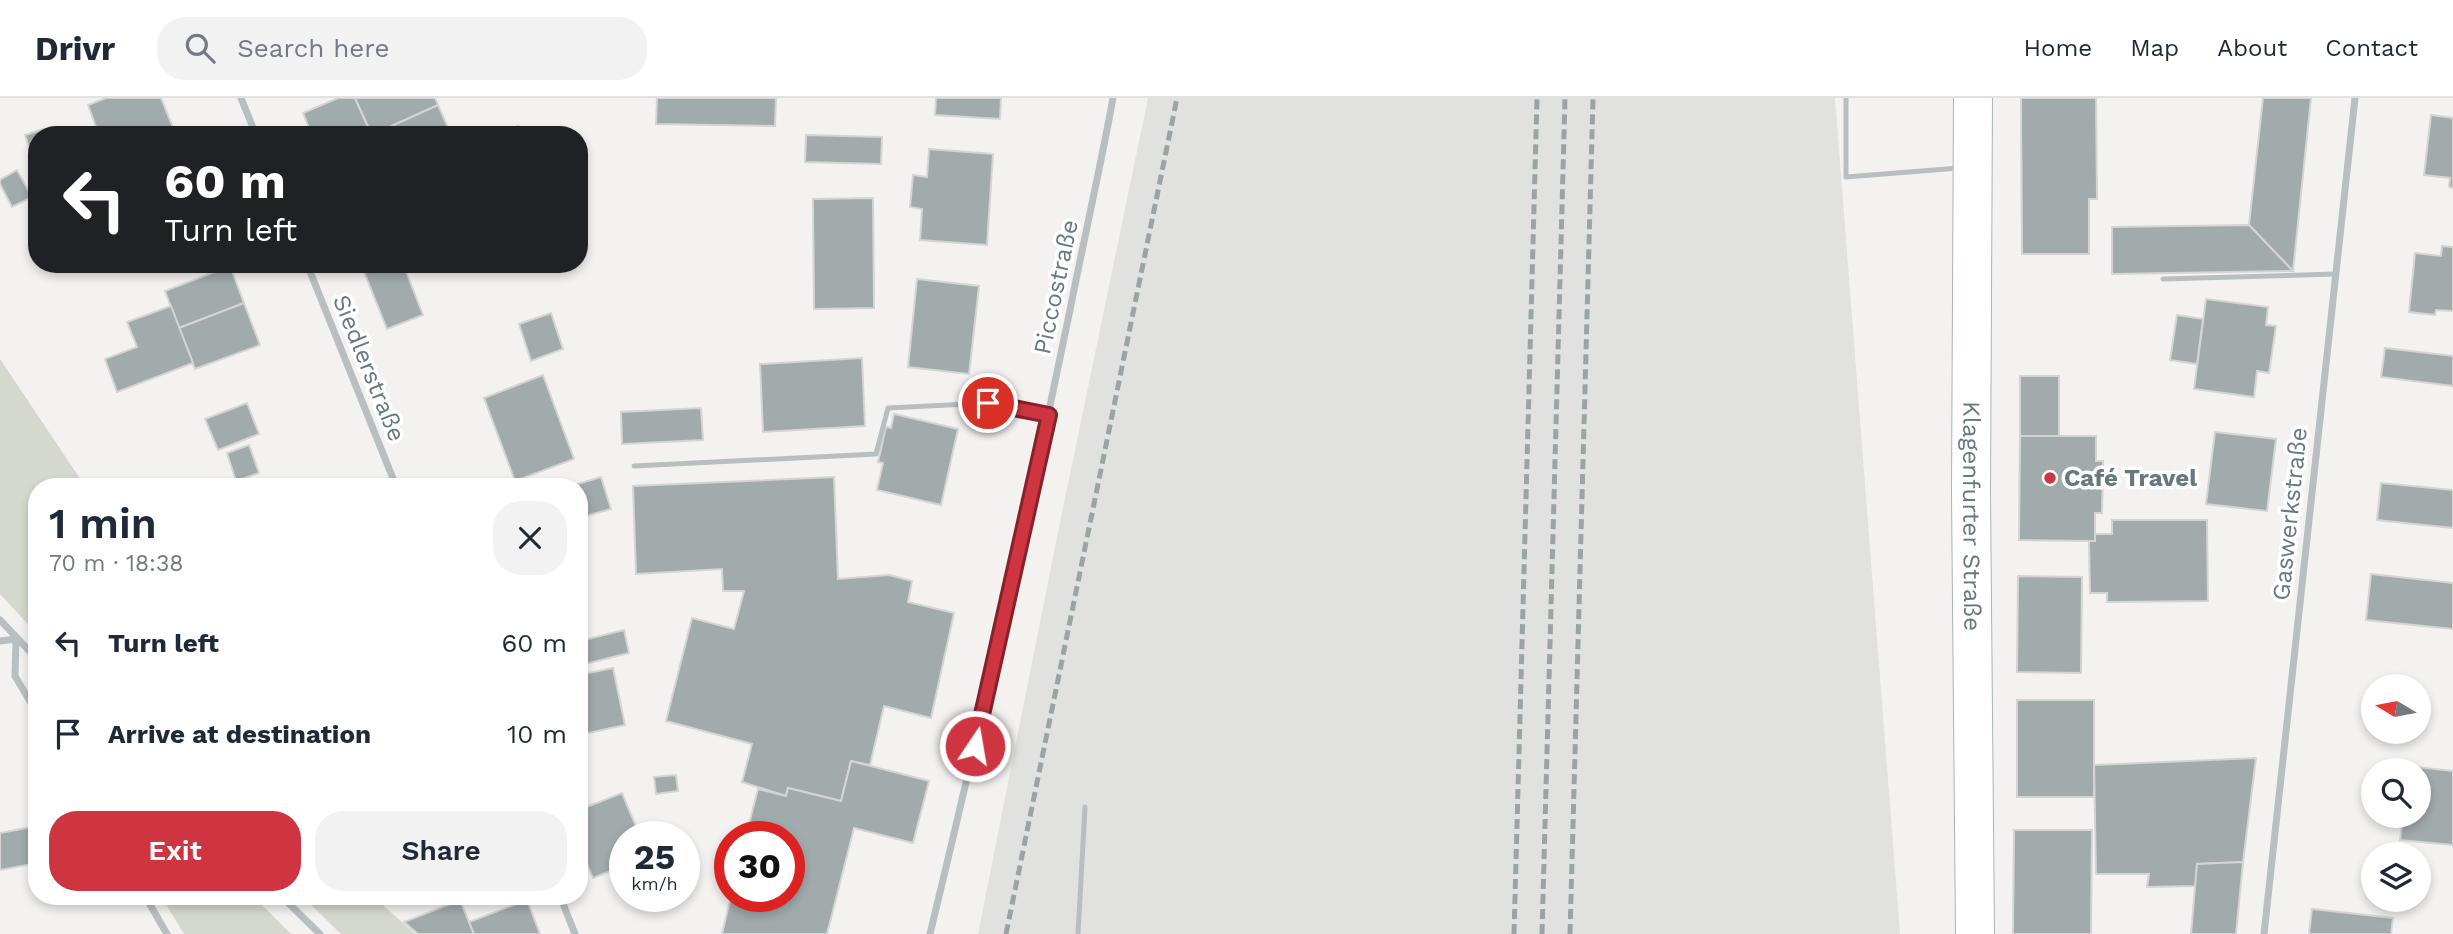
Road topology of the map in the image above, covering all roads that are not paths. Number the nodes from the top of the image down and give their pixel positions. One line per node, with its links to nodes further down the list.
1 (241, 98): 6 (street)
2 (1113, 98): 11 (street, Piccostraße)
3 (1846, 98): 7 (lane)
4 (1973, 98): 7 (street, Klagenfurter Straße)
5 (2355, 98): 9 (street, Gaswerkstraße)
6 (252, 126)
7 (1973, 167): 28 (street, Klagenfurter Straße)
8 (311, 273): 13 (street, Siedlerstraße)
9 (2336, 274): 10 (lane); 29 (street, Gaswerkstraße)
10 (2163, 279)
11 (1049, 415): 12 (lane); 26 (street, Piccostraße)
12 (634, 466)
13 (393, 478)
14 (0, 620): 15 (street)
15 (16, 639): 16 (street); 17 (street); 18 (street)
16 (0, 641)
17 (28, 650)
18 (28, 698)
19 (1085, 807): 27 (lane)
20 (150, 905): 23 (street)
21 (290, 905): 24 (street)
22 (564, 905): 25 (street)
23 (167, 934)
24 (320, 934)
25 (575, 934)
26 (930, 934)
27 (1078, 934)
28 (1975, 934)
29 (2264, 934)

